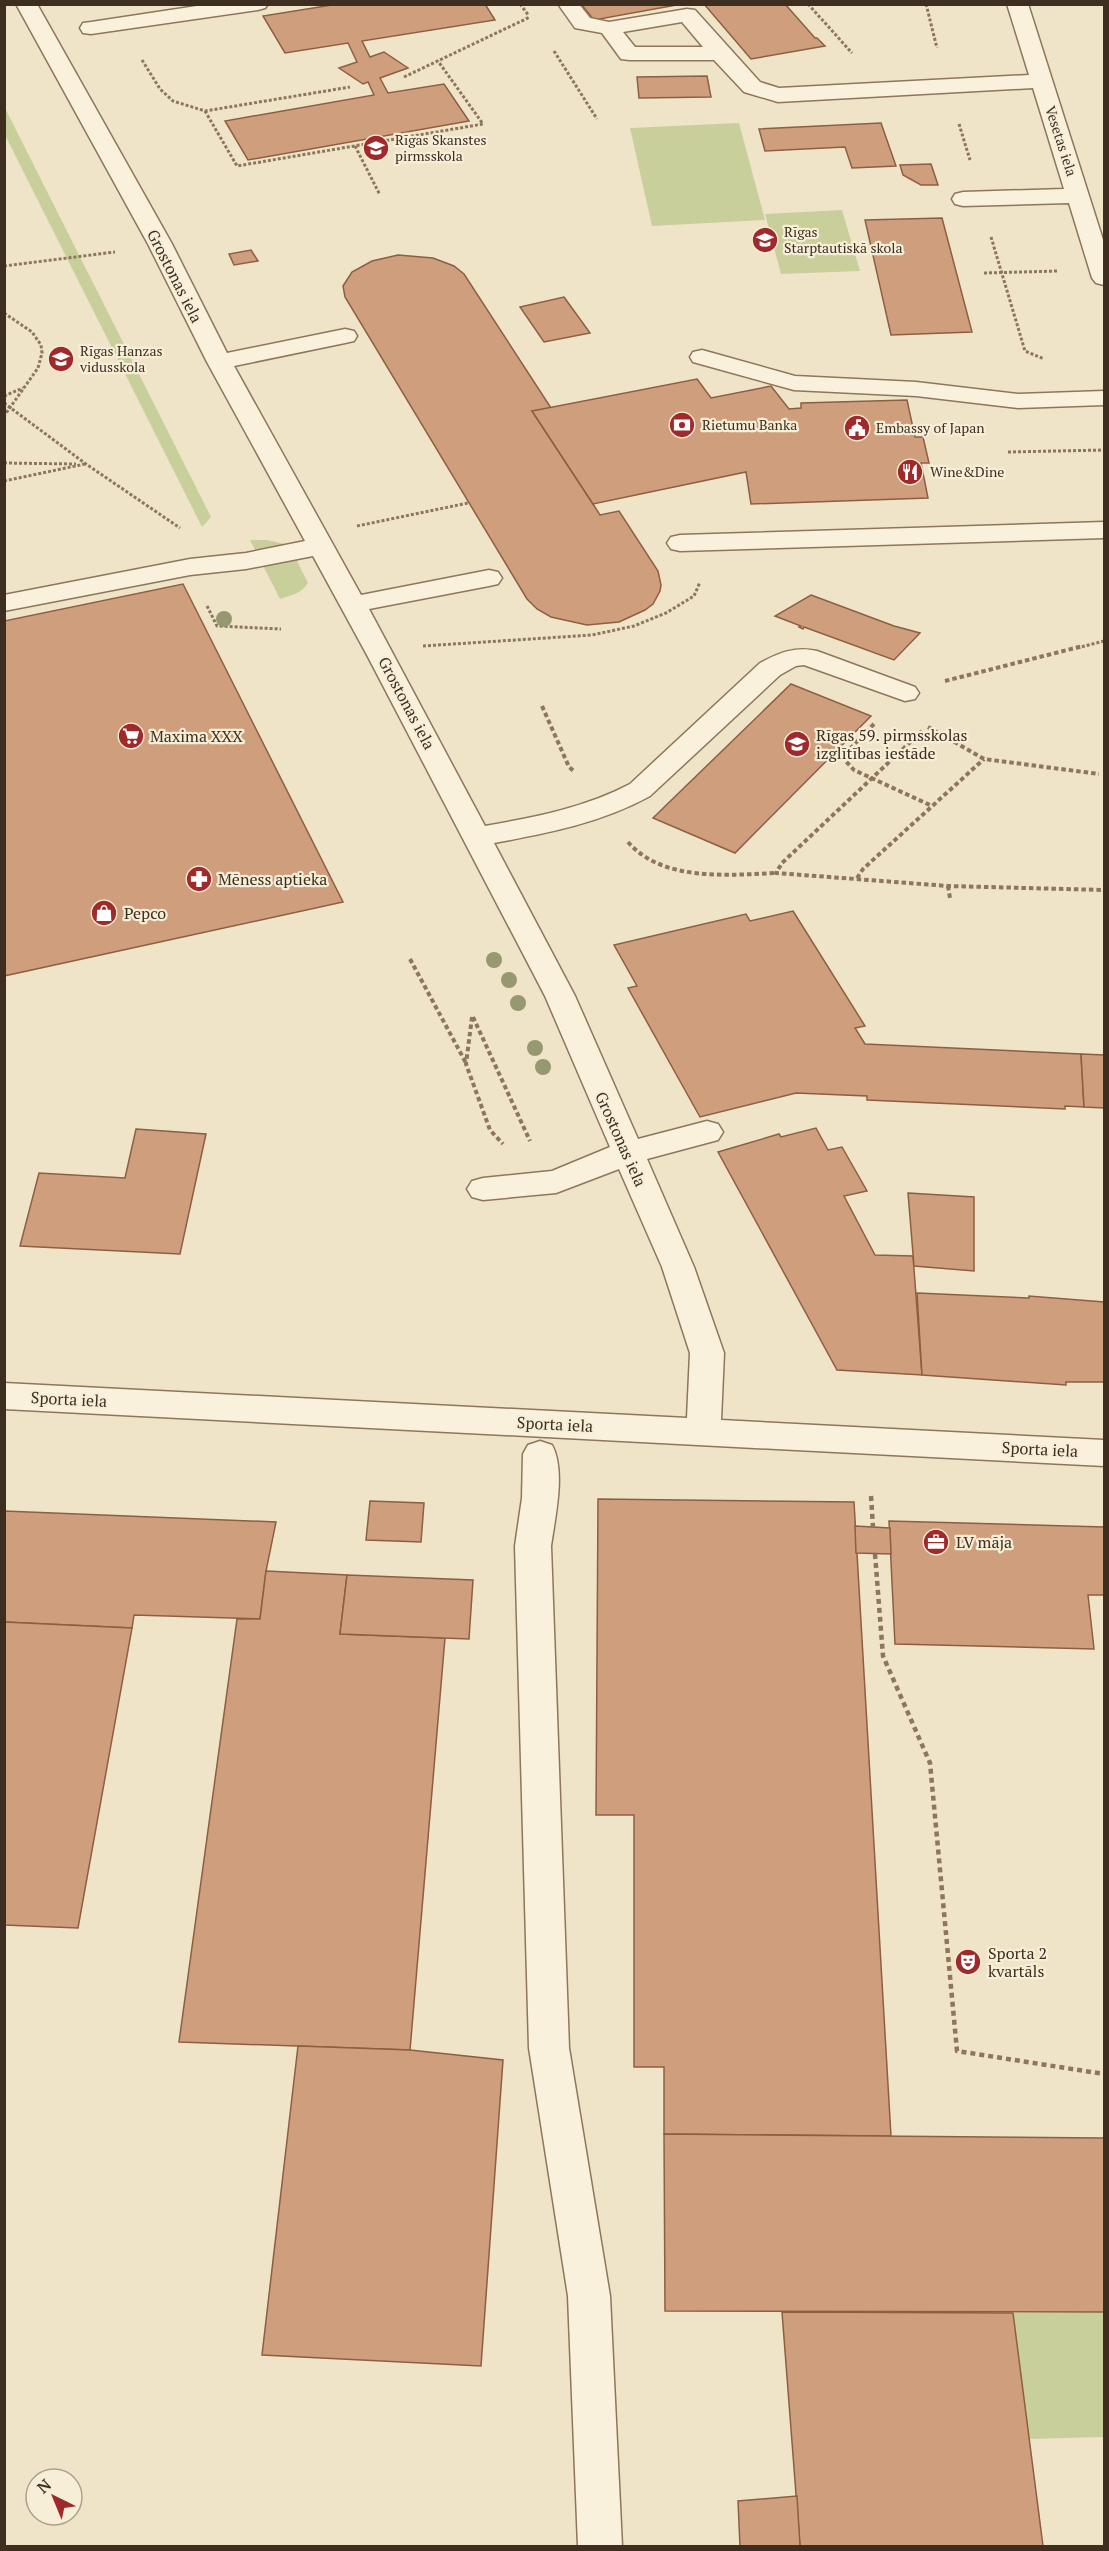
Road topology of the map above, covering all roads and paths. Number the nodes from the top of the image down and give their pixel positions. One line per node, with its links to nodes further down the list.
1 (26, 4): 30 (street, Grostonas iela)
2 (258, 4): 7 (street)
3 (520, 4): 13 (path)
4 (568, 4): 9 (street)
5 (808, 4): 12 (path)
6 (1017, 4): 15 (street, Vesetas iela)
7 (119, 24): 8 (street); 17 (path)
8 (90, 28)
9 (609, 28): 11 (street); 11 (street)
10 (550, 46): 18 (path)
11 (720, 53): 15 (street)
12 (857, 59)
13 (438, 61): 14 (path); 19 (path)
14 (404, 77)
15 (1041, 81): 21 (street, Vesetas iela)
16 (350, 87): 17 (path)
17 (205, 111): 19 (path)
18 (597, 119)
19 (355, 146): 20 (path)
20 (380, 195)
21 (1078, 196): 22 (street); 24 (street, Vesetas iela)
22 (963, 199)
23 (67, 258): 25 (path)
24 (1102, 264): 26 (path)
25 (4, 266)
26 (984, 273)
27 (4, 313): 31 (path)
28 (348, 341): 30 (street)
29 (702, 357): 33 (street)
30 (219, 363): 45 (street, Grostonas iela)
31 (23, 388): 32 (path); 35 (path)
32 (4, 396)
33 (1104, 398)
34 (4, 403): 35 (path)
35 (13, 409): 36 (path); 40 (path)
36 (4, 416)
37 (1104, 450): 38 (path)
38 (1008, 452)
39 (4, 463): 40 (path)
40 (86, 464): 41 (path); 43 (path)
41 (4, 481)
42 (468, 503): 45 (path)
43 (182, 529)
44 (1104, 530): 46 (street)
45 (319, 540): 48 (street); 49 (street, Grostonas iela)
46 (680, 543): 51 (path)
47 (485, 571): 49 (street)
48 (4, 603)
49 (354, 604): 51 (street, Grostonas iela)
50 (1104, 641): 52 (path)
51 (381, 655): 57 (street, Grostonas iela)
52 (905, 693): 55 (path); 57 (street)
53 (984, 759): 54 (path); 55 (path); 56 (path)
54 (1099, 774)
55 (872, 778): 56 (path); 58 (path)
56 (932, 806): 58 (path)
57 (478, 837): 65 (street, Grostonas iela)
58 (857, 878): 59 (path)
59 (948, 886): 60 (path); 61 (path)
60 (1104, 890)
61 (950, 898)
62 (410, 959): 63 (path)
63 (466, 1064): 66 (path); 66 (path)
64 (707, 1132): 65 (street)
65 (627, 1152): 66 (street); 69 (street, Grostonas iela)
66 (542, 1184): 67 (street)
67 (483, 1189)
68 (4, 1396): 69 (street, Sporta iela)
69 (703, 1432): 70 (street, Sporta iela)
70 (1104, 1453)
71 (540, 1454): 76 (street)
72 (871, 1496): 73 (path)
73 (873, 1527)
74 (875, 1554): 75 (path)
75 (1104, 2074)
76 (600, 2547)

